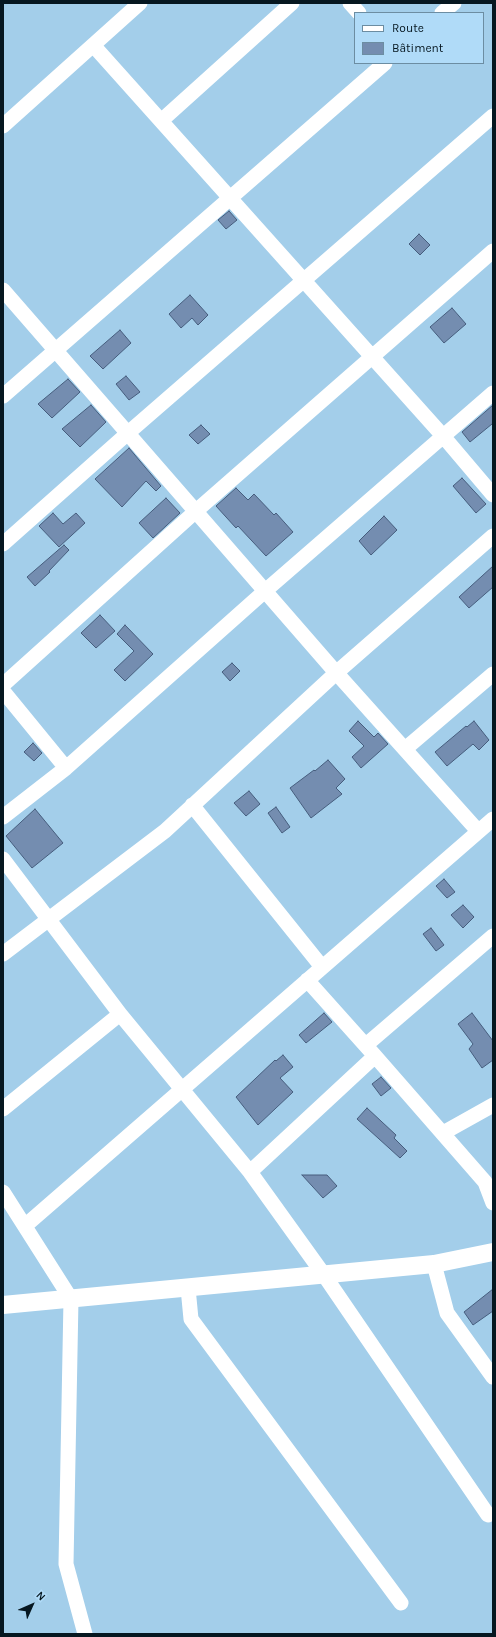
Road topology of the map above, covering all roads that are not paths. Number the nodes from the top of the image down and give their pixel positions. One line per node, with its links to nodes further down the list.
1 (140, 3): 7 (street)
2 (292, 3): 10 (street)
3 (350, 3): 5 (street)
4 (454, 3): 6 (street)
5 (358, 12)
6 (443, 12)
7 (93, 46): 10 (street); 11 (street)
8 (384, 64): 12 (street)
9 (493, 116): 14 (street)
10 (161, 121): 12 (street)
11 (3, 126)
12 (230, 199): 14 (street); 16 (street)
13 (493, 251): 17 (street)
14 (303, 281): 17 (street); 20 (street)
15 (3, 290): 16 (street)
16 (56, 350): 19 (street); 20 (street)
17 (372, 357): 21 (street); 23 (street)
18 (493, 393): 21 (street)
19 (3, 396)
20 (128, 433): 23 (street); 25 (street)
21 (443, 436): 22 (street); 26 (street)
22 (493, 495)
23 (196, 511): 26 (street); 29 (street)
24 (493, 536): 27 (street)
25 (3, 544)
26 (265, 591): 27 (street); 32 (street)
27 (336, 673): 31 (street); 33 (street)
28 (493, 674): 31 (street)
29 (3, 685)
30 (3, 691): 32 (street)
31 (405, 749): 36 (street)
32 (66, 768): 34 (street)
33 (192, 805): 38 (street); 41 (street)
34 (3, 817)
35 (493, 819): 36 (street)
36 (478, 832): 41 (street)
37 (3, 859): 38 (street)
38 (49, 919): 40 (street); 43 (street)
39 (493, 936): 44 (street)
40 (3, 954)
41 (322, 967): 42 (street)
42 (307, 980): 44 (street); 45 (street)
43 (120, 1014): 45 (street); 47 (street)
44 (370, 1050): 48 (street); 49 (street)
45 (182, 1089): 49 (street); 52 (street)
46 (493, 1105): 48 (street)
47 (3, 1109)
48 (443, 1133): 51 (street)
49 (250, 1172): 55 (street)
50 (3, 1192): 52 (street)
51 (493, 1203)
52 (26, 1225): 57 (street)
53 (493, 1252): 54 (street)
54 (434, 1264): 55 (street); 59 (street)
55 (324, 1275): 56 (street); 60 (street)
56 (188, 1288): 57 (street); 61 (street)
57 (71, 1299): 58 (street); 62 (street)
58 (3, 1305)
59 (493, 1377)
60 (488, 1515)
61 (401, 1603)
62 (85, 1634)

